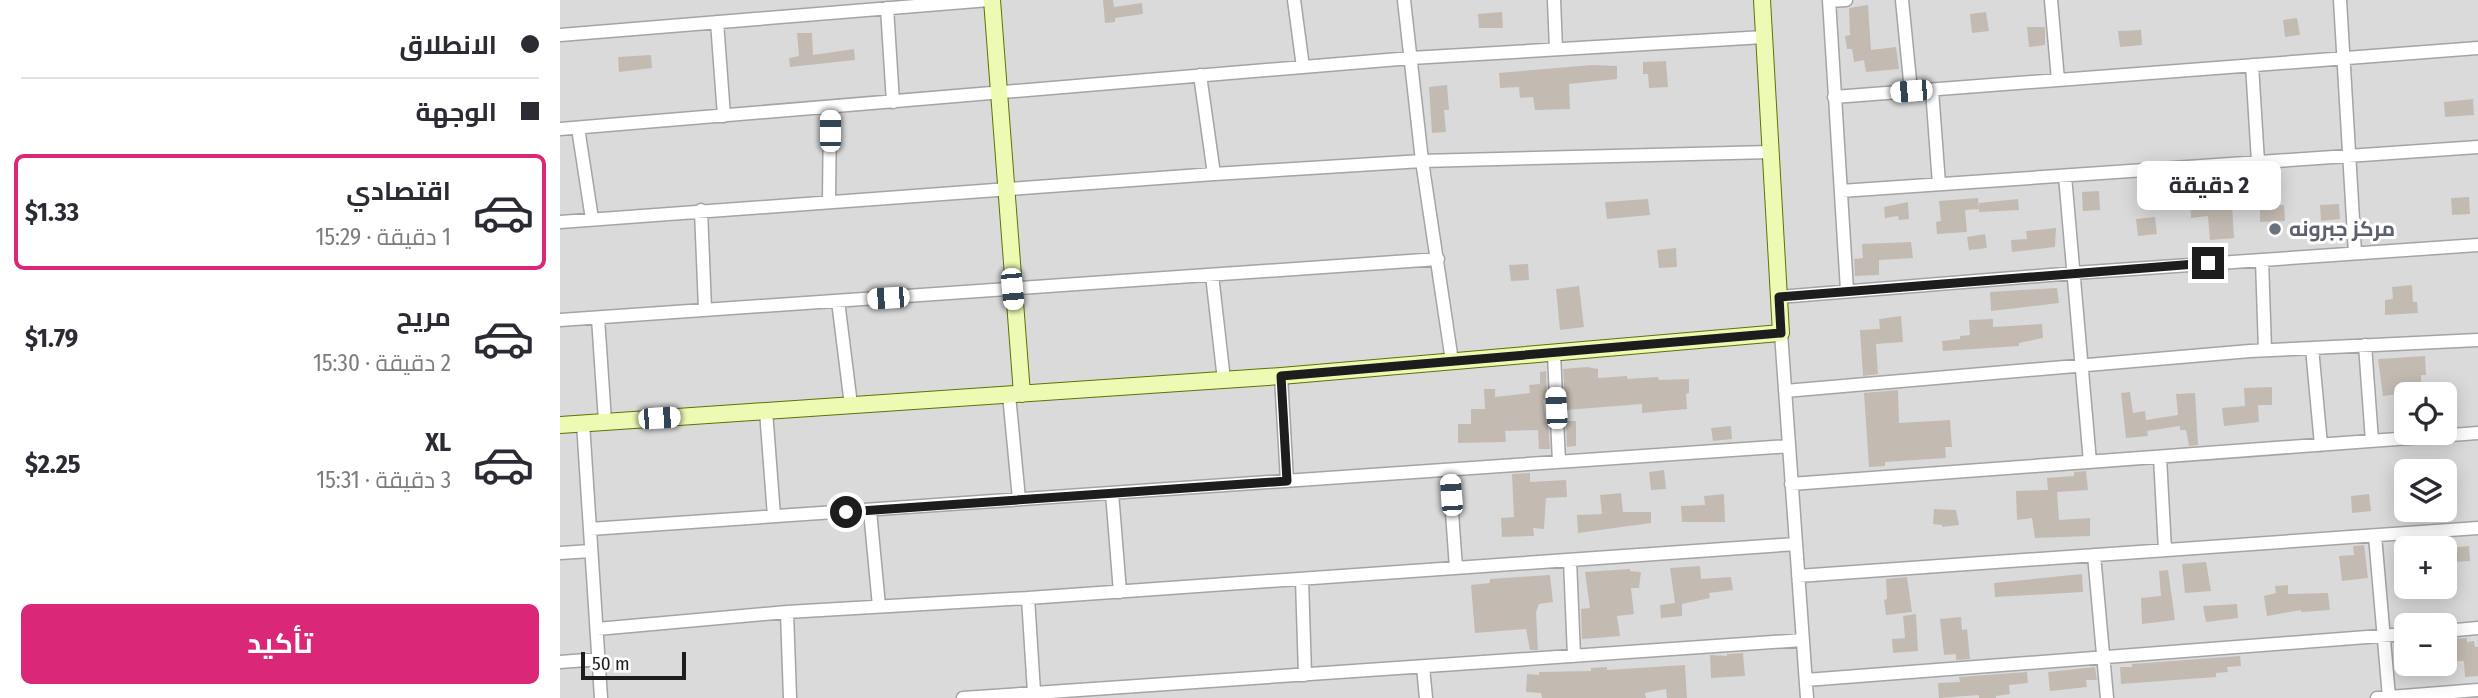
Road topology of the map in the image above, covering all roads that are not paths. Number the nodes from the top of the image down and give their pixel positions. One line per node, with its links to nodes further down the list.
1 (821, 0): 13 (street)
2 (990, 0): 12 (street); 27 (street)
3 (1294, 0): 22 (street)
4 (1404, 0): 19 (street)
5 (1554, 0): 18 (street)
6 (1762, 0): 16 (street)
7 (1846, 0): 11 (street)
8 (1902, 0): 26 (street)
9 (2051, 0): 24 (street)
10 (2340, 0): 20 (street)
11 (1829, 1): 28 (street)
12 (887, 8): 13 (street); 29 (street)
13 (822, 14): 14 (street)
14 (717, 22): 15 (street); 31 (street)
15 (560, 35)
16 (1764, 37): 18 (street); 35 (street)
17 (2478, 48): 20 (street)
18 (1556, 49): 19 (street)
19 (1411, 58): 22 (street); 37 (street)
20 (2344, 58): 21 (street); 36 (street)
21 (2252, 65): 24 (street); 38 (street)
22 (1303, 67): 23 (street)
23 (1200, 75): 27 (street); 39 (street)
24 (2058, 80): 25 (street)
25 (1932, 90): 26 (street); 41 (street)
26 (1911, 91): 28 (street)
27 (999, 93): 29 (street); 42 (street)
28 (1835, 97): 43 (street)
29 (893, 102): 30 (street)
30 (830, 108): 31 (street); 44 (street)
31 (724, 116): 32 (street)
32 (578, 128): 33 (street); 46 (street)
33 (560, 130)
34 (2478, 147): 36 (street)
35 (1770, 152): 37 (street); 56 (street)
36 (2350, 156): 38 (street); 49 (street)
37 (1422, 161): 39 (street); 50 (street)
38 (2258, 162): 40 (street)
39 (1214, 174): 42 (street)
40 (2065, 176): 41 (street); 52 (street)
41 (1939, 184): 43 (street)
42 (1006, 189): 44 (street); 54 (street)
43 (1841, 191): 55 (street)
44 (829, 201): 45 (street)
45 (701, 210): 46 (street); 58 (street)
46 (592, 219): 47 (street)
47 (560, 222)
48 (2478, 245): 49 (street)
49 (2355, 253): 51 (street)
50 (1438, 258): 53 (street); 67 (street)
51 (2262, 260): 52 (street); 65 (street)
52 (2074, 273): 55 (street); 68 (street)
53 (1212, 275): 54 (street); 70 (street)
54 (1012, 289): 57 (street); 72 (street)
55 (1847, 290): 56 (street)
56 (1779, 297): 61 (street)
57 (838, 301): 58 (street); 73 (street)
58 (705, 309): 59 (street)
59 (598, 317): 60 (street); 75 (street)
60 (560, 320)
61 (1781, 333): 66 (street); 71 (street)
62 (2478, 340): 63 (street)
63 (2365, 345): 64 (street); 79 (street)
64 (2312, 348): 65 (street); 80 (street)
65 (2265, 350): 68 (street)
66 (1554, 354): 67 (street); 83 (street)
67 (1452, 361): 69 (street)
68 (2080, 366): 71 (street); 84 (street)
69 (1281, 376): 70 (street); 86 (street)
70 (1224, 380): 72 (street)
71 (1785, 391): 81 (street)
72 (1015, 394): 73 (street); 89 (street)
73 (851, 405): 74 (street)
74 (766, 411): 75 (street); 91 (street)
75 (605, 421): 76 (street)
76 (583, 423): 77 (street); 93 (street)
77 (560, 425)
78 (2478, 433): 79 (street)
79 (2372, 441): 80 (street)
80 (2321, 445): 82 (street)
81 (1788, 446): 83 (street); 87 (street)
82 (2160, 457): 84 (street); 96 (street)
83 (1559, 462): 85 (street)
84 (2090, 462): 87 (street)
85 (1449, 471): 86 (street); 101 (street)
86 (1287, 481): 88 (street)
87 (1791, 484): 95 (street)
88 (1111, 493): 89 (street); 104 (street)
89 (1019, 499): 90 (street)
90 (870, 511): 91 (street); 106 (street)
91 (774, 516): 93 (street)
92 (2478, 528): 94 (street)
93 (590, 529): 97 (street)
94 (2375, 536): 96 (street); 111 (street)
95 (1796, 544): 100 (street); 102 (street)
96 (2165, 550): 99 (street)
97 (591, 551): 98 (street); 109 (street)
98 (560, 553)
99 (2094, 555): 102 (street); 115 (street)
100 (1570, 560): 101 (street); 114 (street)
101 (1456, 568): 103 (street)
102 (1798, 576): 113 (street)
103 (1302, 579): 104 (street); 119 (street)
104 (1120, 592): 105 (street)
105 (1028, 598): 106 (street); 123 (street)
106 (879, 606): 107 (street)
107 (787, 611): 109 (street); 125 (street)
108 (2478, 628): 110 (street)
109 (597, 629): 116 (street)
110 (2457, 630)
111 (2383, 635): 112 (street); 115 (street); 131 (street)
112 (2394, 635)
113 (1803, 640): 114 (street); 120 (street)
114 (1574, 656): 118 (street)
115 (2103, 657): 120 (street); 130 (street)
116 (598, 660): 117 (street); 124 (street)
117 (560, 662)
118 (1423, 667): 119 (street); 128 (street)
119 (1305, 675): 121 (street)
120 (1806, 680): 129 (street)
121 (1153, 684): 123 (street); 127 (street)
122 (2478, 690): 131 (street)
123 (1034, 692): 126 (street)
124 (601, 698)
125 (790, 698)
126 (963, 698)
127 (1154, 698)
128 (1426, 698)
129 (1807, 698)
130 (2107, 698)
131 (2383, 698)

